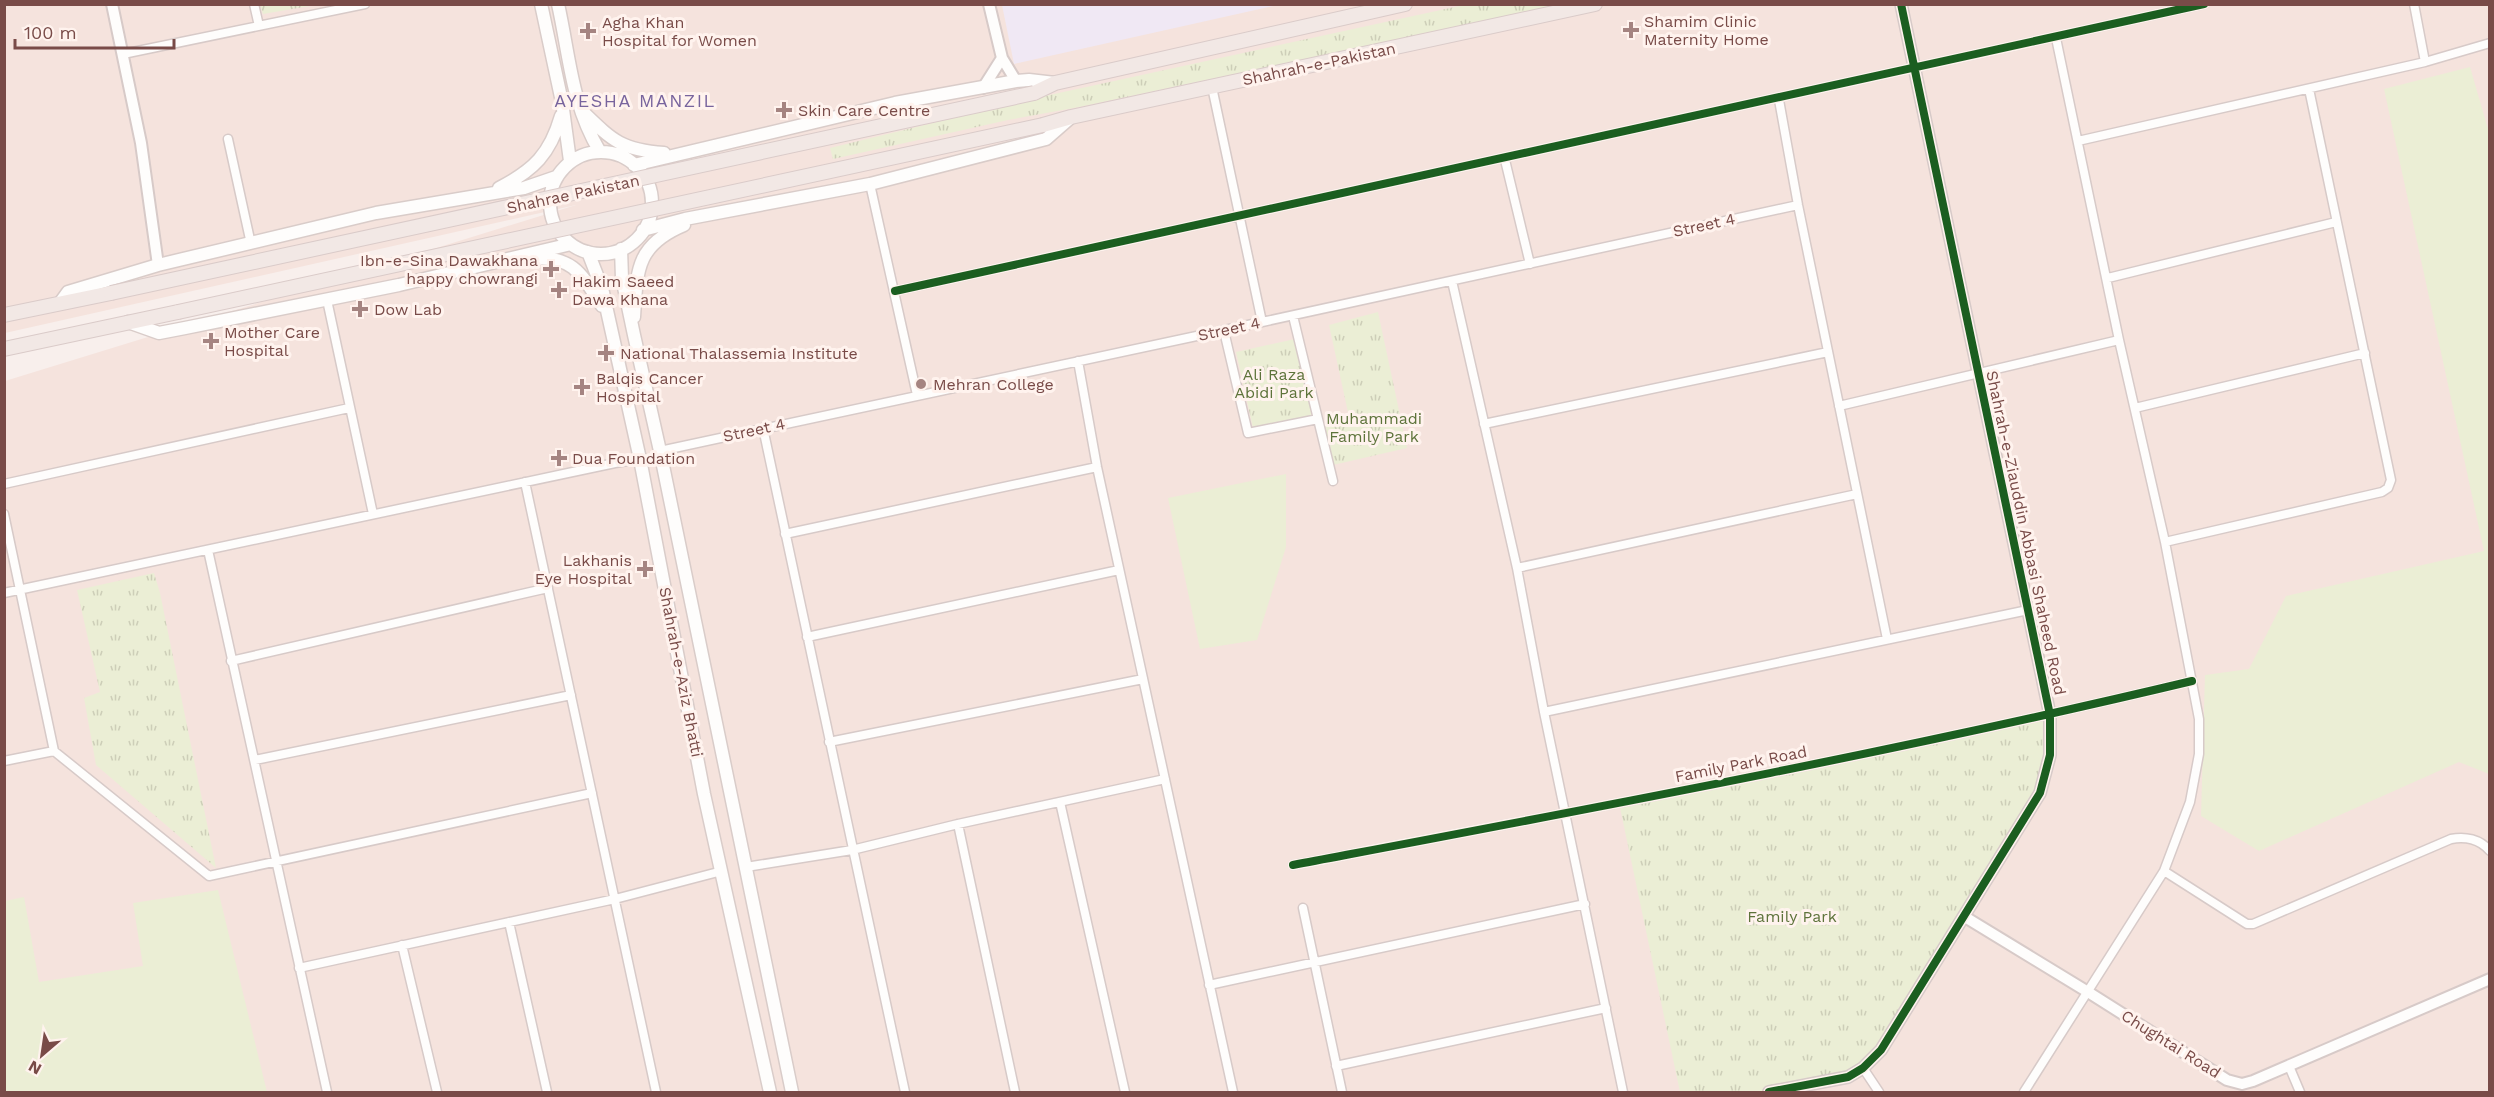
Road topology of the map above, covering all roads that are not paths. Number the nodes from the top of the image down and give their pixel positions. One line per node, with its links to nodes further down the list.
1 (112, 4): 16 (street)
2 (254, 4): 13 (street)
3 (365, 4): 13 (street)
4 (541, 4): 27 (main road)
5 (558, 4): 26 (main road)
6 (989, 4): 17 (street)
7 (1405, 4): 21 (highway)
8 (1595, 4): 22 (highway, Shahrah-e-Pakistan)
9 (1901, 4): 19 (street, Shahrah-e-Ziauddin Abbasi Shaheed Road)
10 (2204, 4): 12 (street)
11 (2414, 4): 18 (street)
12 (2166, 9): 14 (street)
13 (259, 26): 16 (street)
14 (2056, 38): 19 (street); 31 (street)
15 (2490, 43): 18 (street)
16 (123, 54): 51 (street)
17 (1002, 57): 20 (street); 23 (street)
18 (2425, 62): 24 (street)
19 (1915, 70): 25 (street); 69 (street, Shahrah-e-Ziauddin Abbasi Shaheed Road)
20 (1016, 81): 21 (main road); 23 (main road)
21 (1055, 83): 56 (highway, Shahrae Pakistan, bridge)
22 (1212, 87): 28 (highway, Shahrah-e-Pakistan); 42 (street)
23 (984, 88): 33 (main road)
24 (2309, 89): 31 (street); 43 (street)
25 (1779, 100): 34 (street); 41 (street)
26 (579, 108): 32 (main road); 33 (main road)
27 (563, 111): 35 (main road); 39 (main road)
28 (1071, 117): 29 (highway, Shahrah-e-Pakistan); 38 (main road)
29 (1043, 125): 60 (highway, Shahrae Pakistan, bridge)
30 (228, 139): 45 (street)
31 (2078, 141): 52 (street)
32 (600, 152): 35 (main road); 36 (main road)
33 (678, 153): 36 (main road)
34 (1505, 160): 42 (street); 50 (street)
35 (570, 161): 37 (main road)
36 (634, 165): 44 (main road)
37 (556, 177): 39 (main road); 46 (main road)
38 (870, 184): 40 (main road); 54 (street)
39 (488, 194): 45 (main road)
40 (779, 202): 44 (main road); 63 (main road)
41 (1798, 205): 50 (street, Street 4); 66 (street)
42 (1241, 218): 54 (street); 61 (street)
43 (2336, 222): 52 (street); 67 (street)
44 (643, 230): 47 (main road)
45 (251, 244): 51 (main road)
46 (571, 244): 48 (main road); 49 (main road)
47 (621, 249): 48 (main road); 63 (main road, Shahrah-e-Aziz Bhatti)
48 (588, 252): 58 (main road, Shahrah-e-Aziz Bhatti)
49 (494, 262): 55 (main road); 58 (main road)
50 (1530, 264): 53 (street, Street 4)
51 (158, 265): 56 (main road)
52 (2108, 278): 64 (street)
53 (1452, 281): 59 (street, Street 4); 75 (street)
54 (895, 291): 70 (street)
55 (327, 300): 60 (main road); 72 (street)
56 (60, 303): 57 (highway)
57 (4, 315)
58 (608, 315): 78 (main road, Shahrah-e-Aziz Bhatti)
59 (1293, 316): 61 (street, Street 4); 74 (street)
60 (128, 322): 65 (highway)
61 (1262, 322): 62 (street, Street 4)
62 (1224, 330): 68 (street, Street 4); 74 (street)
63 (634, 335): 77 (main road, Shahrah-e-Aziz Bhatti)
64 (2119, 340): 69 (street); 73 (street)
65 (4, 349)
66 (1828, 351): 71 (street); 75 (street)
67 (2365, 353): 73 (street); 87 (street)
68 (1078, 361): 70 (street, Street 4); 79 (street)
69 (1978, 374): 71 (street); 94 (street, Shahrah-e-Ziauddin Abbasi Shaheed Road)
70 (917, 395): 76 (street, Street 4)
71 (1839, 406): 83 (street)
72 (349, 408): 82 (street); 85 (street)
73 (2135, 408): 87 (street)
74 (1318, 419): 80 (street)
75 (1484, 424): 89 (street)
76 (763, 428): 77 (street, Street 4); 86 (street)
77 (660, 451): 116 (main road, Shahrah-e-Aziz Bhatti)
78 (640, 459): 81 (street); 117 (main road, Shahrah-e-Aziz Bhatti)
79 (1097, 467): 86 (street); 90 (street)
80 (1333, 481)
81 (525, 482): 85 (street); 91 (street)
82 (4, 484)
83 (1857, 494): 89 (street); 96 (street)
84 (4, 514): 92 (street)
85 (373, 514): 88 (street)
86 (785, 534): 95 (street)
87 (2165, 542): 99 (street)
88 (208, 550): 92 (street); 97 (street)
89 (1517, 568): 101 (street)
90 (1119, 570): 95 (street); 98 (street)
91 (548, 588): 97 (street); 100 (street)
92 (22, 589): 93 (street); 104 (street)
93 (4, 593)
94 (2028, 610): 96 (street); 102 (street, Shahrah-e-Ziauddin Abbasi Shaheed Road)
95 (807, 636): 103 (street)
96 (1887, 639): 101 (street)
97 (231, 661): 105 (street)
98 (1143, 679): 103 (street); 107 (street)
99 (2192, 681): 102 (street, Family Park Road); 118 (street)
100 (571, 694): 105 (street); 108 (street)
101 (1544, 712): 110 (street)
102 (2050, 715): 110 (street, Family Park Road); 122 (street, Shahrah-e-Ziauddin Abbasi Shaheed Road)
103 (829, 742): 112 (street)
104 (54, 751): 106 (street); 114 (street)
105 (255, 760): 114 (street)
106 (4, 761)
107 (1165, 779): 109 (street); 128 (street)
108 (592, 793): 114 (street); 119 (street)
109 (1060, 802): 111 (street); 142 (street)
110 (1566, 813): 115 (street, Family Park Road); 120 (street)
111 (958, 824): 112 (street); 141 (street)
112 (852, 850): 116 (street); 140 (street)
113 (2490, 851): 118 (street)
114 (275, 863): 126 (street)
115 (1293, 865)
116 (746, 867): 139 (main road, Shahrah-e-Aziz Bhatti)
117 (722, 871): 119 (street); 138 (main road, Shahrah-e-Aziz Bhatti)
118 (2164, 872): 129 (street)
119 (615, 898): 123 (street); 137 (street)
120 (1585, 904): 125 (street); 130 (street)
121 (1303, 908): 125 (street)
122 (1965, 917): 129 (street, Chughtai Road); 133 (street, Shahrah-e-Ziauddin Abbasi Shaheed Road)
123 (509, 922): 124 (street); 136 (street)
124 (402, 945): 126 (street); 135 (street)
125 (1315, 963): 128 (street); 131 (street)
126 (299, 968): 134 (street)
127 (2490, 980): 132 (street, Chughtai Road)
128 (1209, 985): 143 (street)
129 (2088, 992): 132 (street, Chughtai Road); 148 (street)
130 (1606, 1008): 131 (street); 145 (street)
131 (1336, 1066): 144 (street)
132 (2289, 1066): 149 (street)
133 (1863, 1068): 146 (street, Shahrah-e-Ziauddin Abbasi Shaheed Road); 147 (street)
134 (327, 1092)
135 (437, 1092)
136 (547, 1092)
137 (656, 1092)
138 (770, 1092)
139 (792, 1092)
140 (905, 1092)
141 (1015, 1092)
142 (1125, 1092)
143 (1233, 1092)
144 (1342, 1092)
145 (1623, 1092)
146 (1770, 1092)
147 (1879, 1092)
148 (2024, 1092)
149 (2300, 1092)

